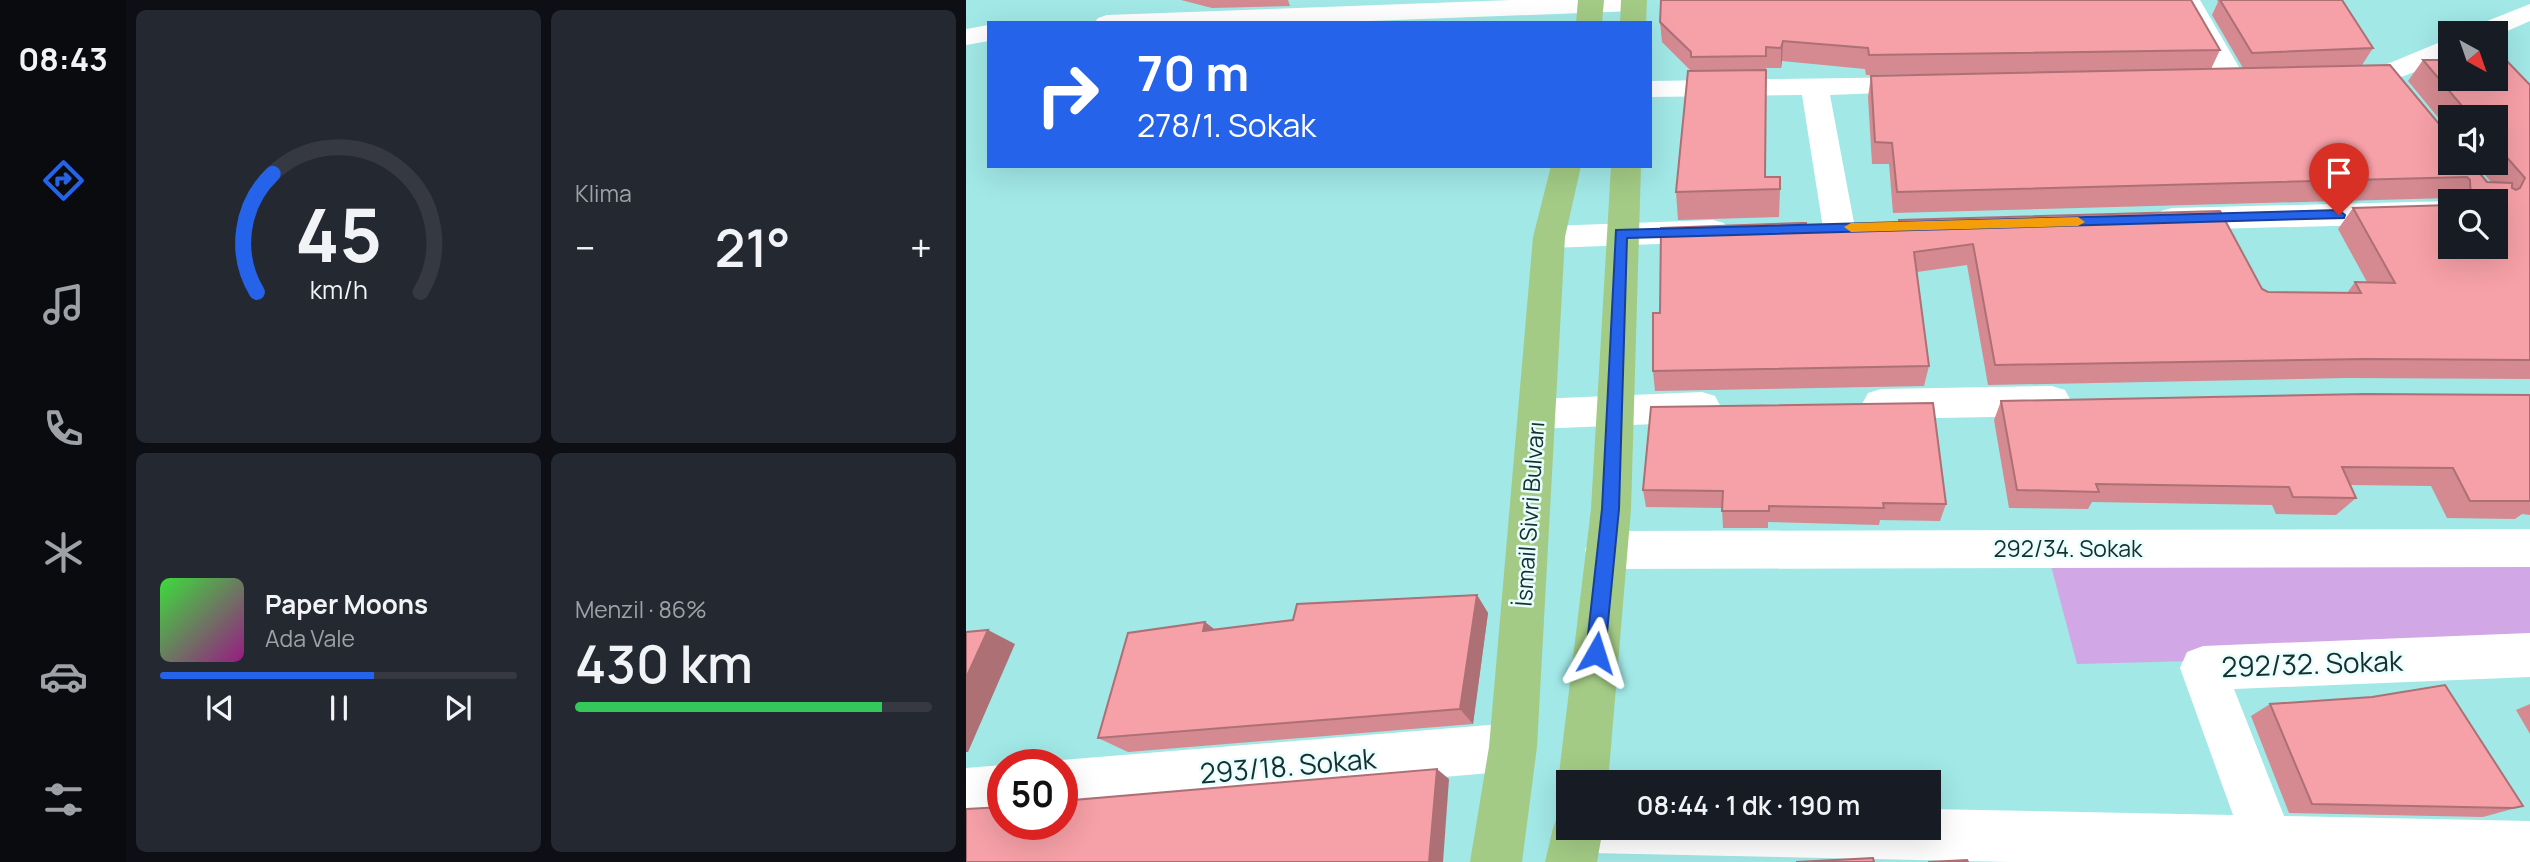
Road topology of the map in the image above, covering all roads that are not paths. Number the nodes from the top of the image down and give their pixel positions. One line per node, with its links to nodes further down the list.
1 (1161, 0): 6 (street)
2 (2181, 1): 15 (street)
3 (1634, 8): 4 (street)
4 (1590, 9): 6 (street)
5 (2530, 12): 8 (street)
6 (1180, 19): 7 (street)
7 (1144, 21)
8 (2508, 21)
9 (987, 33): 10 (street)
10 (966, 37)
11 (2438, 51): 12 (street)
12 (2316, 78)
13 (2261, 80): 15 (street)
14 (2205, 81): 15 (street)
15 (2233, 81)
16 (1954, 85): 17 (street)
17 (1815, 87): 18 (street); 23 (street)
18 (1652, 89)
19 (1566, 168): 26 (main road, İsmail Sivri Bulvarı)
20 (1626, 168): 25 (main road)
21 (2438, 212): 22 (street)
22 (2144, 220)
23 (1839, 228)
24 (1743, 230): 25 (street)
25 (1621, 234): 26 (street); 30 (main road)
26 (1549, 237): 31 (main road, İsmail Sivri Bulvarı)
27 (2085, 401): 28 (street)
28 (1850, 405)
29 (1739, 407): 30 (street)
30 (1615, 409): 31 (street); 33 (main road)
31 (1537, 414): 35 (main road, İsmail Sivri Bulvarı)
32 (2530, 548): 33 (street, 292/34. Sokak)
33 (1606, 550): 36 (main road)
34 (2530, 655): 42 (street, 292/32. Sokak)
35 (1513, 747): 37 (street, 293/18. Sokak); 45 (main road, İsmail Sivri Bulvarı)
36 (1584, 770)
37 (1078, 784)
38 (987, 791): 39 (street)
39 (966, 793)
40 (1941, 835): 42 (street)
41 (1576, 840): 46 (main road)
42 (2268, 842): 44 (street)
43 (2530, 847): 44 (street)
44 (2360, 853)
45 (1496, 862)
46 (1571, 862)

